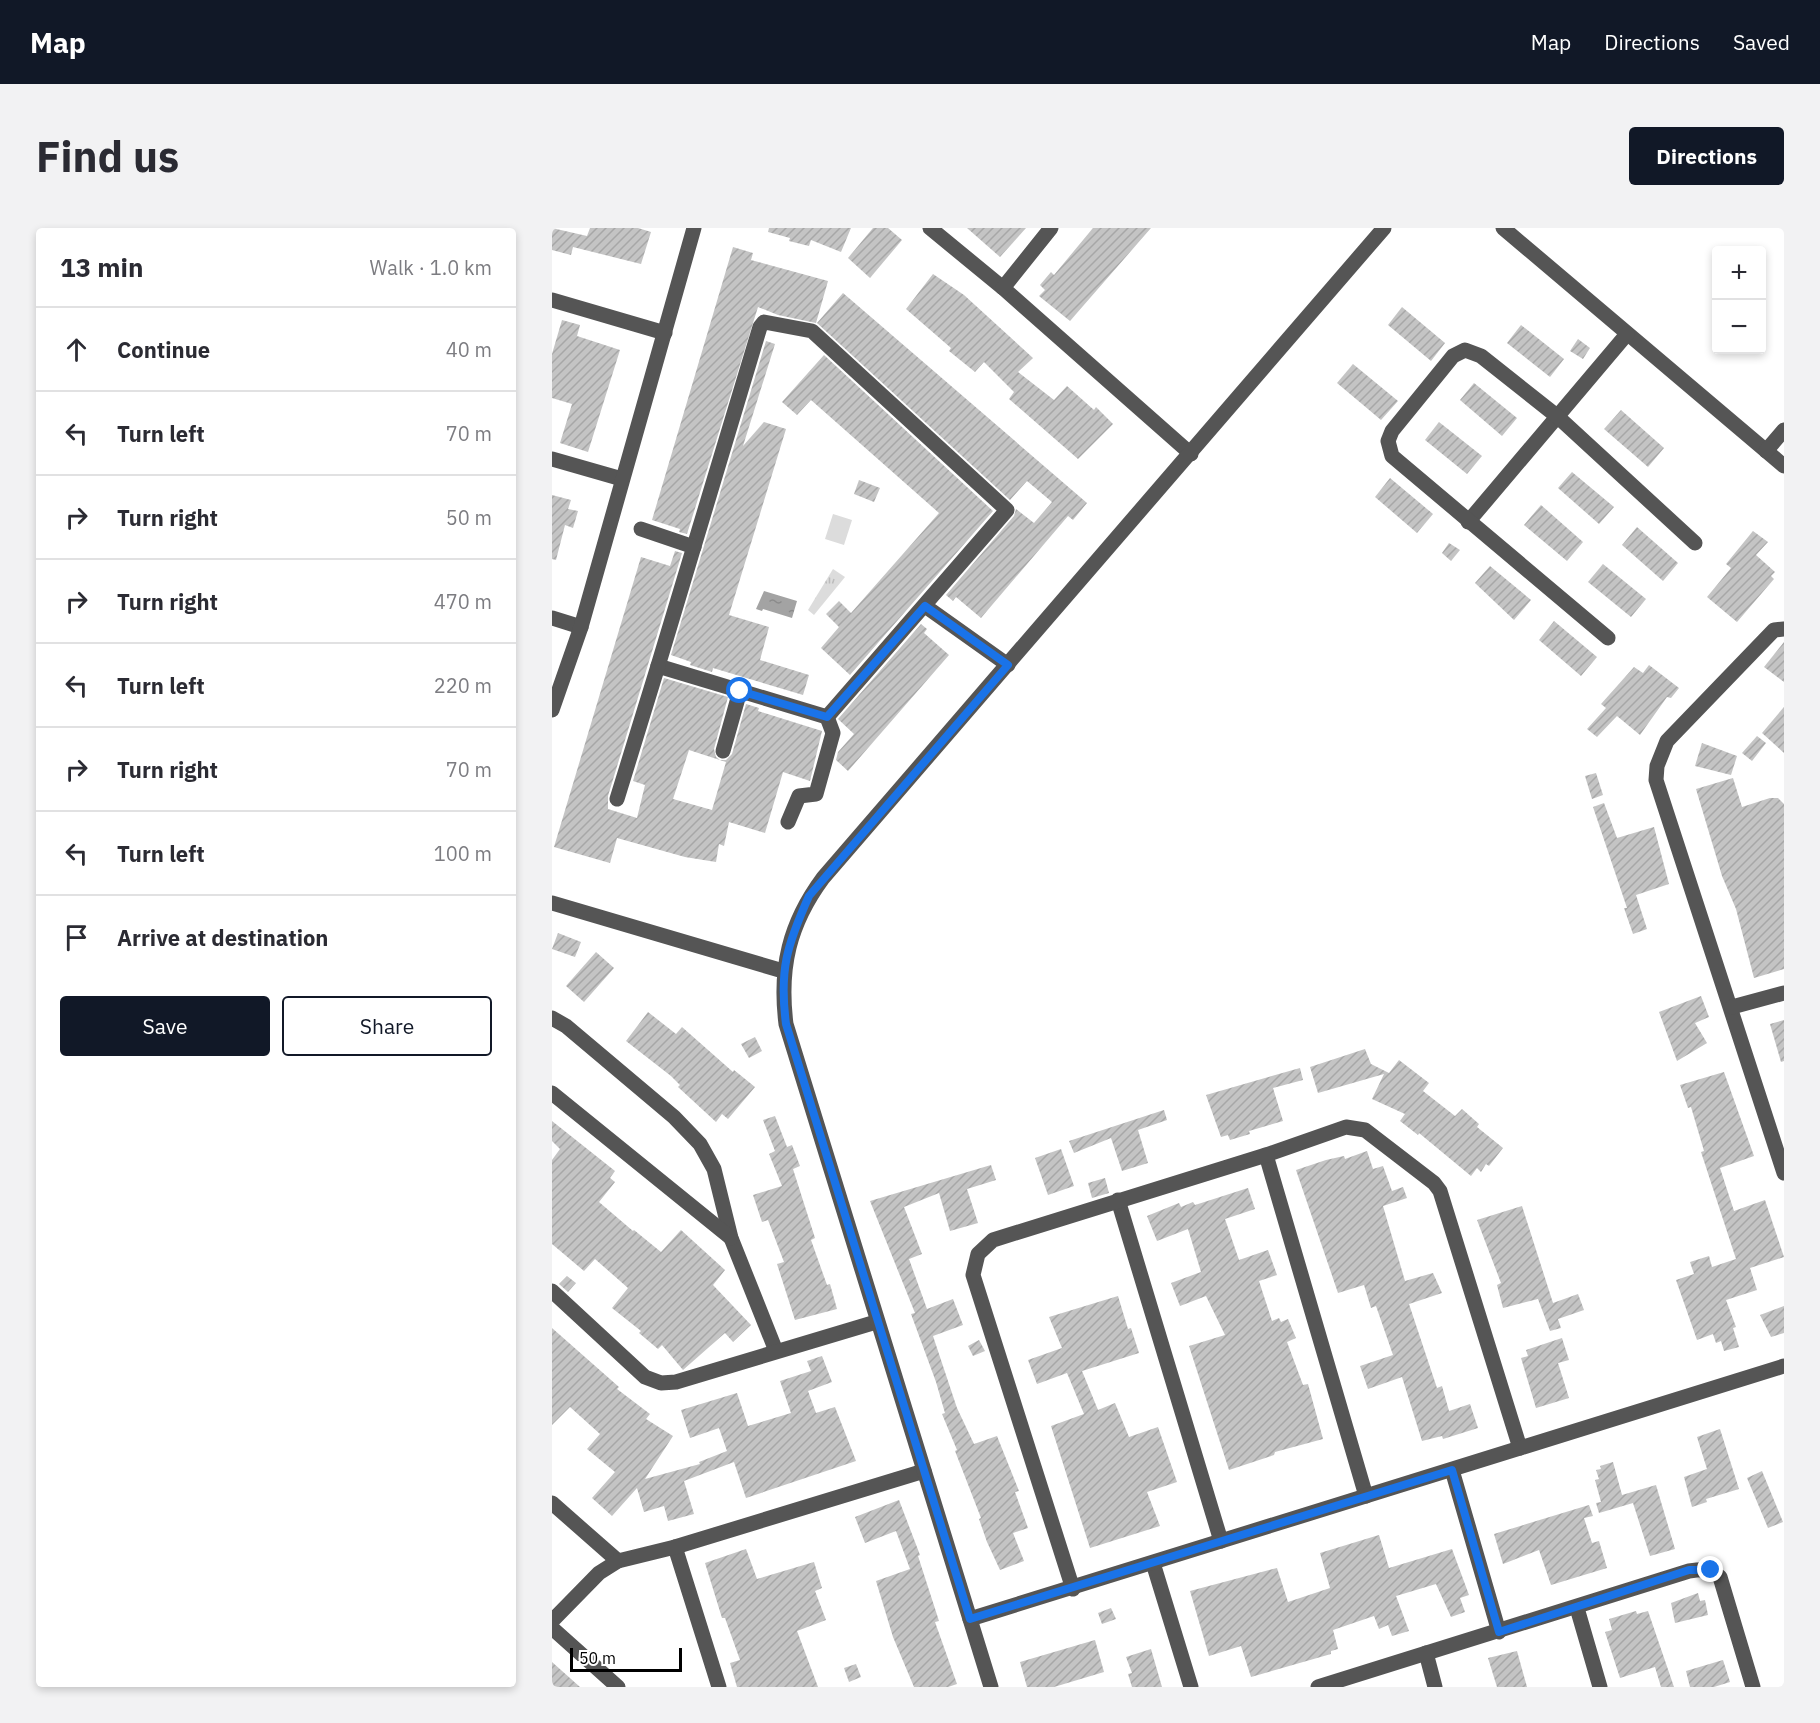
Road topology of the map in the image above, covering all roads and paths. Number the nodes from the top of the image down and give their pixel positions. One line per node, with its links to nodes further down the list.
1 (694, 228): 8 (street)
2 (930, 228): 6 (street)
3 (1051, 228): 6 (street)
4 (1384, 228): 13 (street)
5 (1503, 228): 9 (street)
6 (1003, 288): 13 (street)
7 (552, 300): 8 (street)
8 (664, 333): 16 (street)
9 (1627, 334): 10 (street); 12 (street)
10 (1558, 417): 17 (street); 17 (street); 19 (street)
11 (1784, 430): 12 (street)
12 (1766, 451): 15 (street)
13 (1191, 454): 26 (street)
14 (552, 459): 16 (street)
15 (1784, 466)
16 (622, 479): 23 (street)
17 (1468, 522): 25 (street)
18 (641, 529): 20 (street)
19 (1695, 543)
20 (694, 547): 21 (street); 27 (street)
21 (925, 606): 26 (street); 30 (street)
22 (552, 618): 23 (street)
23 (581, 627): 29 (street)
24 (1784, 629): 37 (street)
25 (1608, 638)
26 (1008, 665): 35 (street)
27 (658, 666): 28 (street); 32 (street)
28 (740, 691): 30 (street); 31 (street)
29 (552, 710)
30 (827, 717): 33 (street)
31 (723, 751)
32 (617, 799)
33 (788, 822)
34 (552, 903): 35 (street)
35 (783, 971): 45 (street)
36 (1784, 993): 37 (street)
37 (1732, 1007): 41 (street)
38 (552, 1018): 43 (street)
39 (552, 1093): 43 (street)
40 (1266, 1155): 42 (street); 48 (street); 51 (street)
41 (1784, 1173)
42 (1118, 1200): 53 (street); 57 (street)
43 (731, 1238): 46 (street)
44 (554, 1295): 46 (street)
45 (876, 1322): 46 (street); 50 (street)
46 (776, 1352)
47 (1784, 1366): 48 (street)
48 (1520, 1449): 49 (street)
49 (1452, 1470): 51 (street); 62 (street)
50 (924, 1471): 54 (street); 59 (street)
51 (1366, 1496): 53 (street)
52 (552, 1503): 55 (street)
53 (1221, 1541): 56 (street)
54 (675, 1548): 55 (street); 65 (street)
55 (618, 1561): 60 (street)
56 (1153, 1563): 57 (street); 67 (street)
57 (1073, 1589): 59 (street)
58 (1577, 1608): 62 (street); 70 (street); 71 (street)
59 (970, 1619): 66 (street)
60 (552, 1621)
61 (552, 1629): 64 (street)
62 (1499, 1632): 63 (street)
63 (1426, 1653): 68 (street); 69 (street)
64 (618, 1687)
65 (719, 1687)
66 (991, 1687)
67 (1191, 1687)
68 (1318, 1687)
69 (1435, 1687)
70 (1600, 1687)
71 (1753, 1687)

